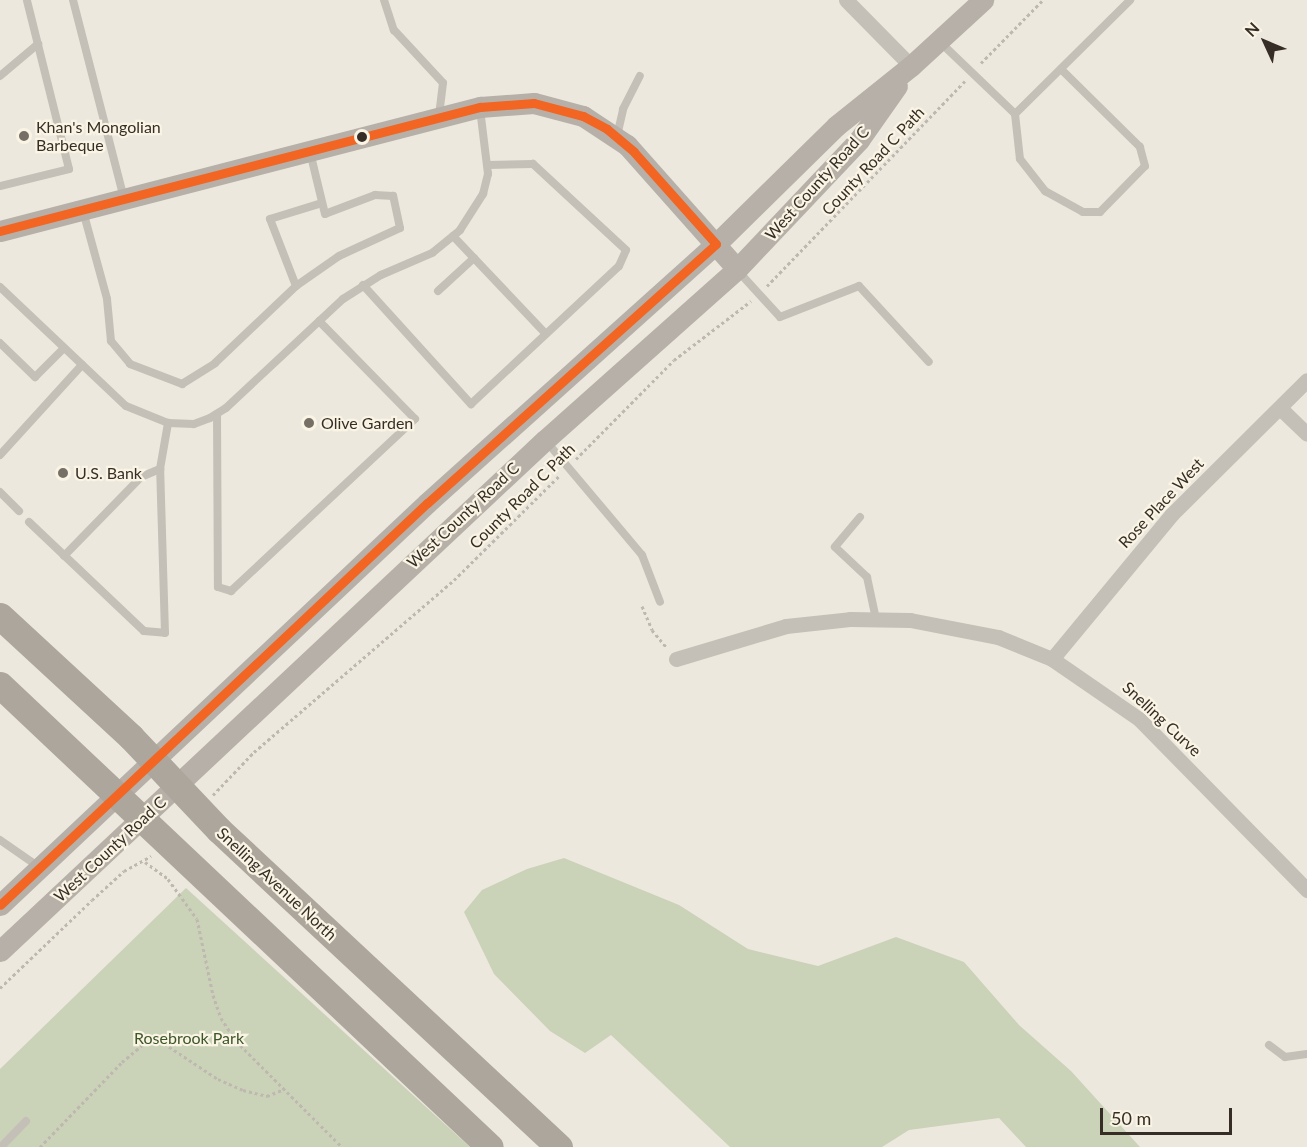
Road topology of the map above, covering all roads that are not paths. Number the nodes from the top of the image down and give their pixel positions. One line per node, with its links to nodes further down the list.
1 (27, 0): 8 (lane)
2 (73, 0): 20 (lane)
3 (384, 0): 15 (lane)
4 (846, 0): 9 (street)
5 (983, 0): 7 (main road, West County Road C)
6 (1131, 0): 10 (lane)
7 (939, 41): 9 (main road, West County Road C); 14 (lane)
8 (38, 44): 12 (lane); 19 (lane)
9 (911, 66): 25 (main road, West County Road C); 27 (main road, West County Road C)
10 (1061, 69): 14 (lane); 14 (lane)
11 (640, 75): 16 (lane)
12 (0, 76)
13 (480, 107): 15 (main road); 16 (main road); 18 (lane)
14 (1015, 114)
15 (439, 118): 17 (main road)
16 (617, 137): 25 (main road)
17 (310, 151): 20 (main road); 21 (lane)
18 (488, 165): 24 (lane); 33 (lane)
19 (0, 186)
20 (124, 199): 22 (main road)
21 (322, 203): 29 (lane); 29 (lane)
22 (83, 210): 23 (main road); 29 (lane)
23 (0, 231)
24 (453, 236): 26 (lane); 28 (lane)
25 (716, 244): 27 (main road); 39 (main road, West County Road C)
26 (474, 258): 31 (lane); 33 (lane)
27 (737, 269): 36 (lane); 44 (main road, West County Road C)
28 (363, 285): 32 (lane); 33 (lane)
29 (296, 286)
30 (0, 287): 35 (lane)
31 (438, 291)
32 (319, 321): 41 (lane); 41 (lane)
33 (546, 334)
34 (0, 343): 35 (lane)
35 (64, 348): 37 (lane)
36 (929, 362)
37 (82, 365): 42 (lane); 45 (lane)
38 (1307, 380): 40 (street, Rose Place West)
39 (551, 392): 44 (main road); 58 (main road, West County Road C)
40 (1280, 408): 43 (street); 56 (street, Rose Place West)
41 (217, 414): 42 (lane)
42 (168, 423): 46 (lane)
43 (1307, 434)
44 (545, 440): 52 (lane); 59 (main road, West County Road C)
45 (0, 455)
46 (160, 469): 51 (lane); 51 (lane)
47 (0, 492): 48 (lane)
48 (18, 512)
49 (860, 517): 54 (lane)
50 (29, 522): 51 (lane)
51 (64, 556)
52 (660, 602)
53 (0, 616): 58 (highway, Snelling Avenue North)
54 (876, 619): 55 (street, Snelling Curve); 56 (street, Snelling Curve)
55 (676, 659)
56 (1052, 659): 64 (street, Snelling Curve)
57 (0, 685): 60 (highway)
58 (154, 761): 59 (highway, Snelling Avenue North); 60 (main road, West County Road C)
59 (177, 785): 61 (main road, West County Road C); 72 (highway, Snelling Avenue North)
60 (118, 796): 61 (highway); 63 (main road, West County Road C)
61 (142, 819): 66 (main road, West County Road C); 71 (highway)
62 (0, 840): 63 (lane)
63 (40, 867): 65 (main road, West County Road C)
64 (1307, 890)
65 (0, 905)
66 (0, 951)
67 (1269, 1045): 68 (lane)
68 (1307, 1054)
69 (26, 1121): 70 (lane)
70 (1, 1147)
71 (490, 1147)
72 (559, 1147)

